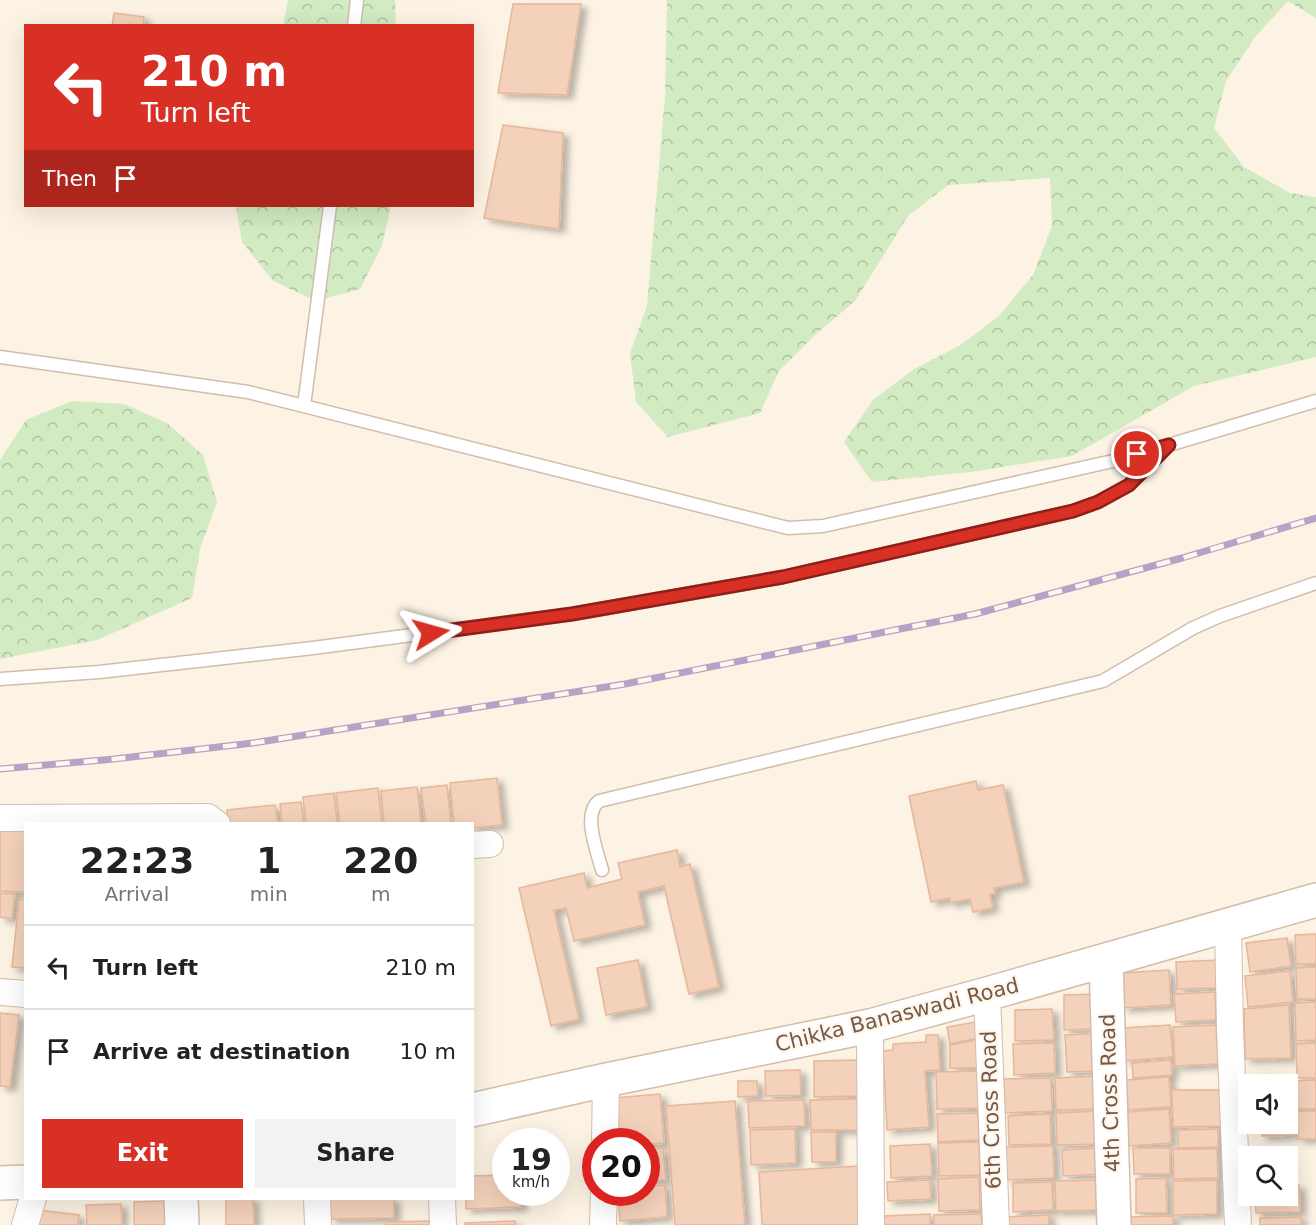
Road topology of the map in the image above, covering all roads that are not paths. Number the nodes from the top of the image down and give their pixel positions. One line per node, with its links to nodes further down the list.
1 (357, 0): 2 (lane)
2 (354, 24)
3 (330, 207): 6 (lane)
4 (0, 357): 6 (lane)
5 (1316, 401): 7 (lane)
6 (304, 406): 7 (lane)
7 (1169, 445): 9 (lane)
8 (1316, 583): 12 (lane)
9 (0, 679)
10 (0, 818): 11 (street)
11 (214, 822)
12 (602, 870)
13 (1316, 900): 14 (main road, Chikka Banaswadi Road)
14 (1228, 924): 15 (main road, Chikka Banaswadi Road); 38 (street)
15 (1106, 960): 18 (main road, Chikka Banaswadi Road); 37 (main road, 4th Cross Road)
16 (0, 992): 17 (street)
17 (24, 994)
18 (987, 994): 19 (main road, Chikka Banaswadi Road); 36 (street, 6th Cross Road)
19 (870, 1026): 20 (main road, Chikka Banaswadi Road); 35 (street)
20 (606, 1080): 21 (main road, Chikka Banaswadi Road); 22 (street)
21 (474, 1110)
22 (605, 1128)
23 (24, 1182): 24 (main road)
24 (0, 1183)
25 (32, 1200): 30 (street)
26 (181, 1200): 31 (main road)
27 (317, 1200): 32 (street)
28 (442, 1200): 33 (street)
29 (604, 1206): 34 (street)
30 (25, 1225)
31 (182, 1225)
32 (318, 1225)
33 (443, 1225)
34 (603, 1225)
35 (871, 1225)
36 (996, 1225)
37 (1114, 1225)
38 (1238, 1225)

